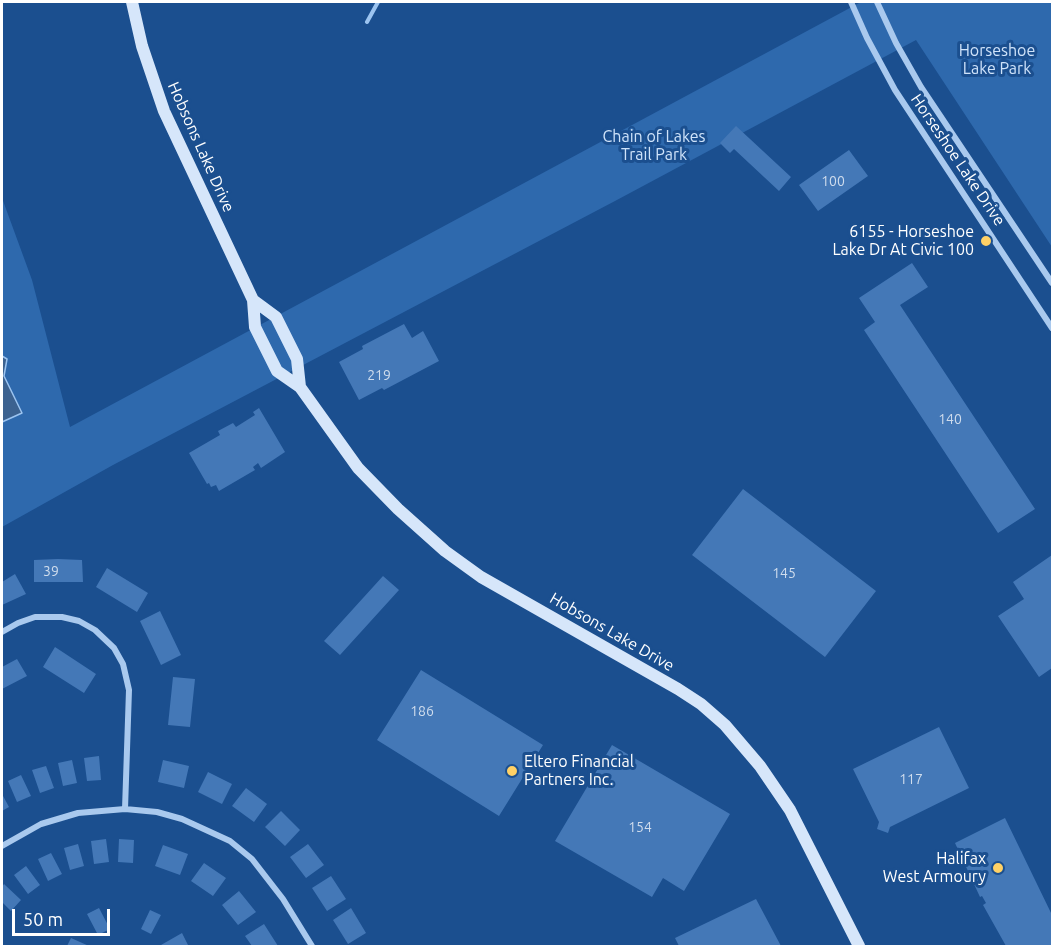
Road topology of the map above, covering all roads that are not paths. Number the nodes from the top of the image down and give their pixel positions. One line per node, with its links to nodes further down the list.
1 (132, 2): 5 (street, Hobsons Lake Drive)
2 (851, 2): 6 (street, Horseshoe Lake Drive)
3 (877, 2): 4 (street, Horseshoe Lake Drive)
4 (1053, 283)
5 (253, 300): 7 (street, Hobsons Lake Drive); 7 (street, Hobsons Lake Drive)
6 (1053, 328)
7 (300, 387): 12 (street, Hobsons Lake Drive)
8 (2, 632): 9 (street)
9 (125, 809): 10 (street); 11 (street)
10 (2, 846)
11 (312, 946)
12 (859, 946)

